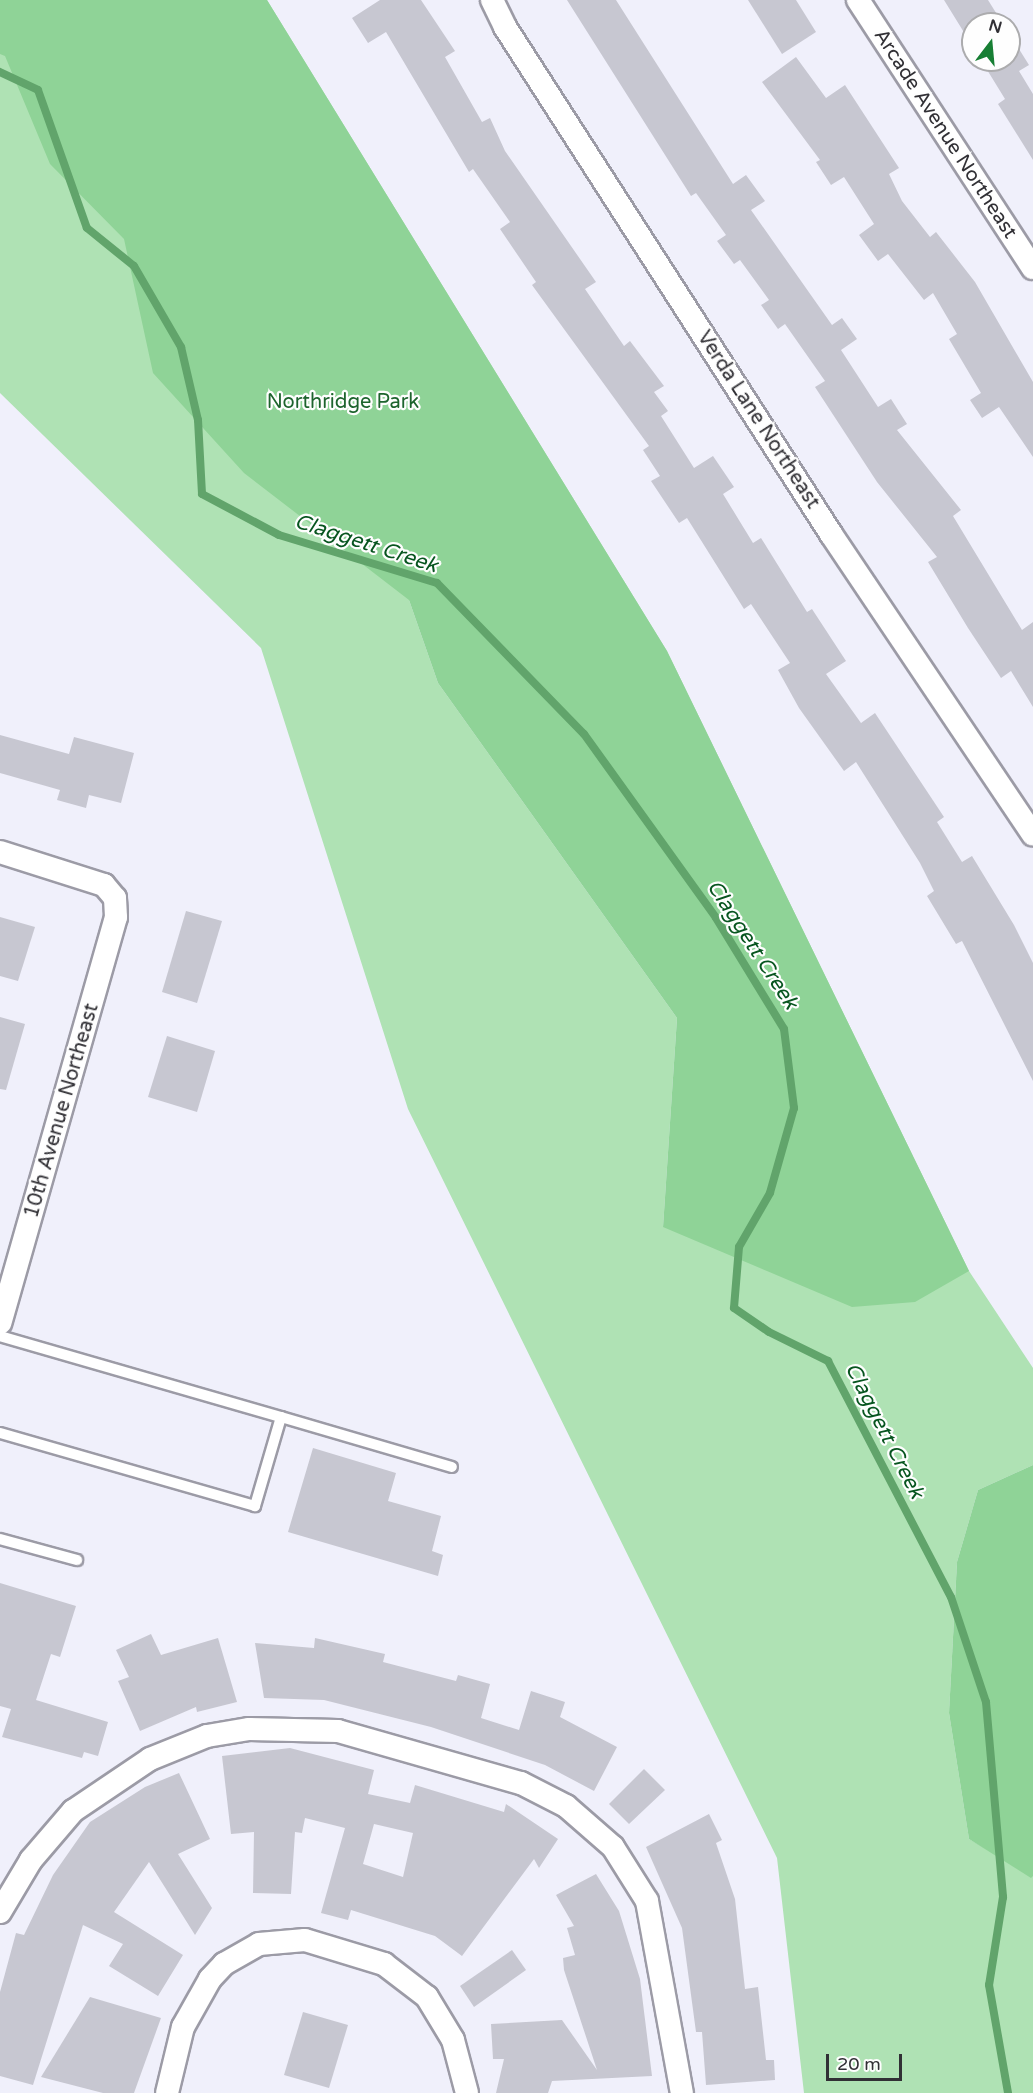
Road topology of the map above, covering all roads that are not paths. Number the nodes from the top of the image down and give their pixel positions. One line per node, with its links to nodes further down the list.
1 (492, 0): 4 (street, Verda Lane Northeast)
2 (858, 0): 3 (street, Arcade Avenue Northeast)
3 (1033, 268)
4 (1033, 836)
5 (0, 852): 6 (street, 10th Avenue Northeast)
6 (5, 1289): 7 (street, 10th Avenue Northeast)
7 (0, 1323)
8 (0, 1336): 9 (lane)
9 (281, 1418): 10 (lane); 11 (lane)
10 (0, 1433)
11 (452, 1467)
12 (0, 1539): 13 (lane)
13 (77, 1560)
14 (0, 1912): 17 (street)
15 (167, 2093): 16 (street)
16 (467, 2093)
17 (682, 2093)

